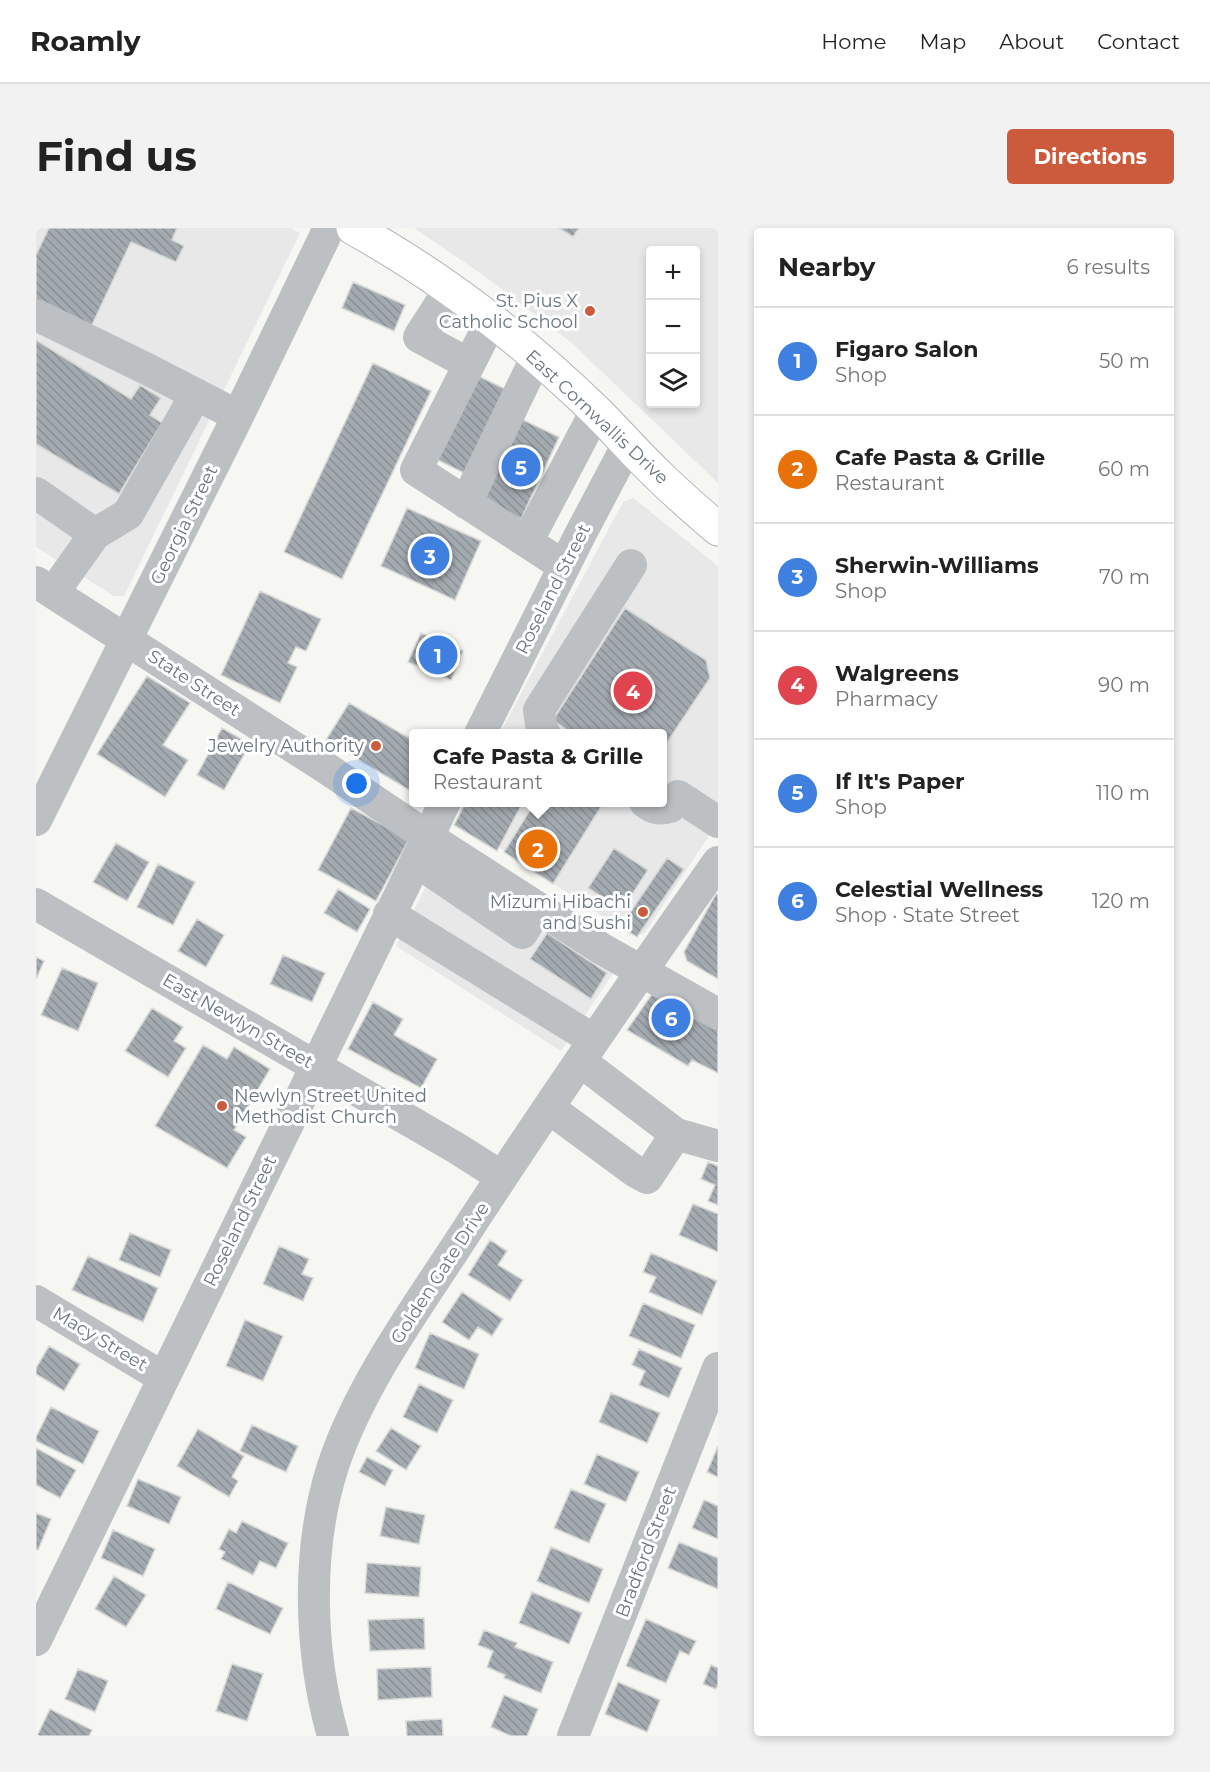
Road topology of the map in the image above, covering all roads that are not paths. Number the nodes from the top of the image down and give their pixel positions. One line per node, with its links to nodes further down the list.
1 (329, 228): 10 (street, Georgia Street)
2 (353, 228): 3 (main road, East Cornwallis Drive)
3 (450, 289): 5 (main road, East Cornwallis Drive); 7 (street)
4 (36, 315): 8 (street)
5 (491, 321): 6 (main road, East Cornwallis Drive); 7 (street)
6 (536, 358): 9 (main road, East Cornwallis Drive); 13 (street)
7 (469, 364): 13 (street)
8 (196, 394): 10 (street); 15 (street)
9 (596, 411): 11 (main road, East Cornwallis Drive); 16 (street)
10 (238, 416): 20 (street, Georgia Street)
11 (628, 444): 14 (main road, East Cornwallis Drive); 18 (street, Roseland Street)
12 (36, 493): 15 (street)
13 (466, 503): 16 (street)
14 (718, 529)
15 (95, 534): 19 (street)
16 (527, 542): 18 (street)
17 (631, 565): 22 (street)
18 (564, 566): 21 (street, Roseland Street)
19 (45, 587): 20 (street, State Street)
20 (127, 639): 26 (street, Georgia Street); 28 (street, State Street)
21 (503, 687): 22 (street); 23 (street, Roseland Street)
22 (542, 722)
23 (482, 729)
24 (443, 807): 28 (street, Roseland Street)
25 (652, 807): 27 (street)
26 (36, 820)
27 (718, 822)
28 (422, 849): 31 (street, Roseland Street); 32 (street, State Street)
29 (717, 865): 32 (street, Golden Gate Drive)
30 (36, 904): 35 (street, East Newlyn Street)
31 (389, 914): 34 (street); 35 (street, Roseland Street)
32 (640, 972): 33 (street); 34 (street, Golden Gate Drive)
33 (718, 1014)
34 (587, 1051): 36 (street, Golden Gate Drive); 37 (street)
35 (315, 1065): 39 (street, East Newlyn Street); 42 (street, Roseland Street)
36 (549, 1107): 37 (street); 39 (street, Golden Gate Drive)
37 (676, 1134): 38 (street)
38 (718, 1146)
39 (502, 1177): 44 (street, Golden Gate Drive)
40 (36, 1301): 42 (street, Macy Street)
41 (718, 1368): 45 (street, Bradford Street)
42 (164, 1378): 43 (street, Roseland Street)
43 (36, 1640)
44 (333, 1736)
45 (573, 1736)

